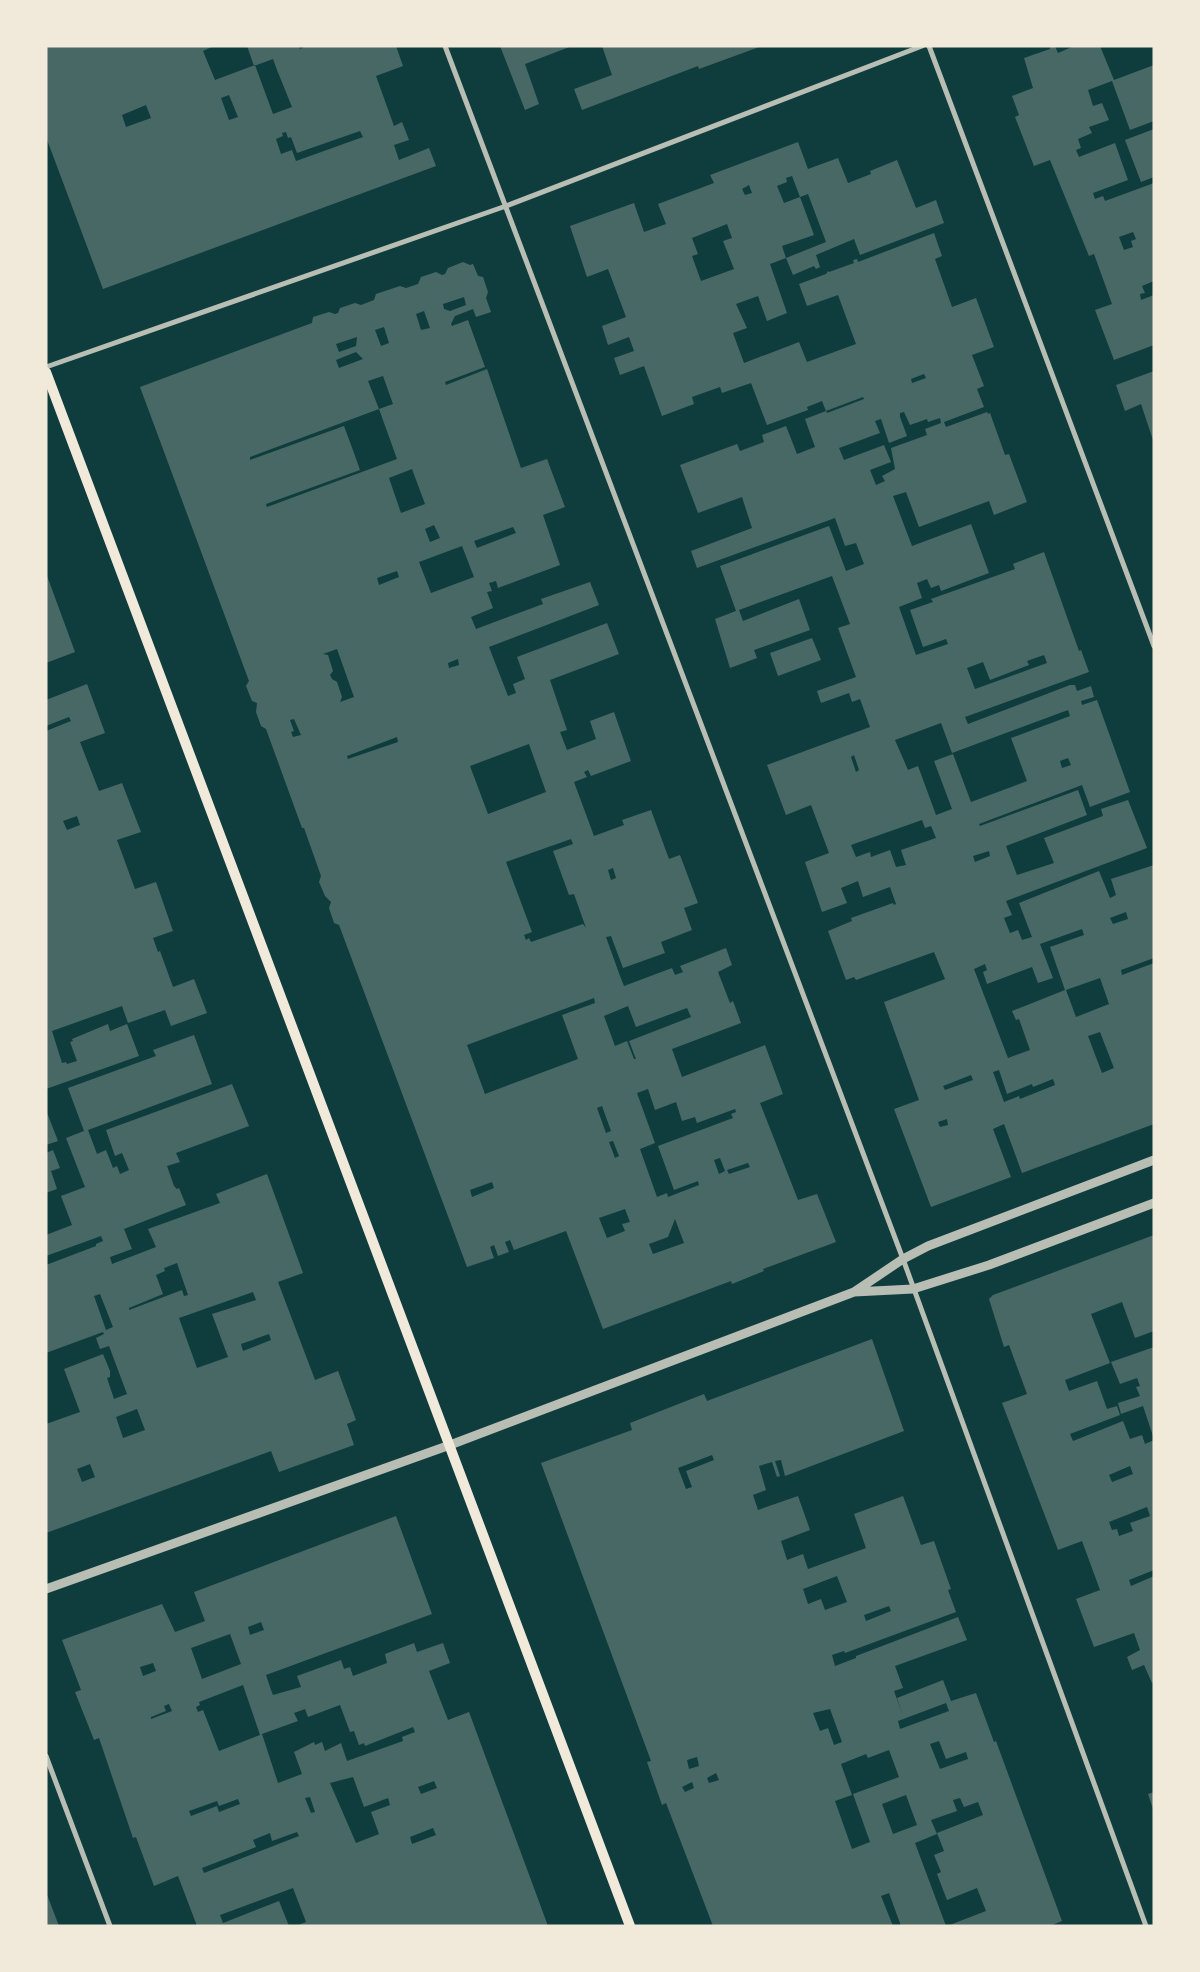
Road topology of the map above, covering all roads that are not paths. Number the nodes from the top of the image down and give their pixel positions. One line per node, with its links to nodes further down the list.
1 (445, 46): 4 (street)
2 (922, 46): 4 (street)
3 (929, 46): 7 (street)
4 (506, 206): 5 (street); 10 (street)
5 (46, 367)
6 (46, 372): 13 (main road)
7 (1154, 646)
8 (1154, 1160): 10 (street)
9 (1154, 1203): 11 (street)
10 (903, 1259): 11 (street); 12 (street)
11 (913, 1289): 12 (street); 18 (street)
12 (854, 1292): 13 (street)
13 (450, 1445): 14 (street); 17 (main road)
14 (46, 1589)
15 (46, 1756): 16 (street)
16 (110, 1926)
17 (630, 1926)
18 (1146, 1926)

